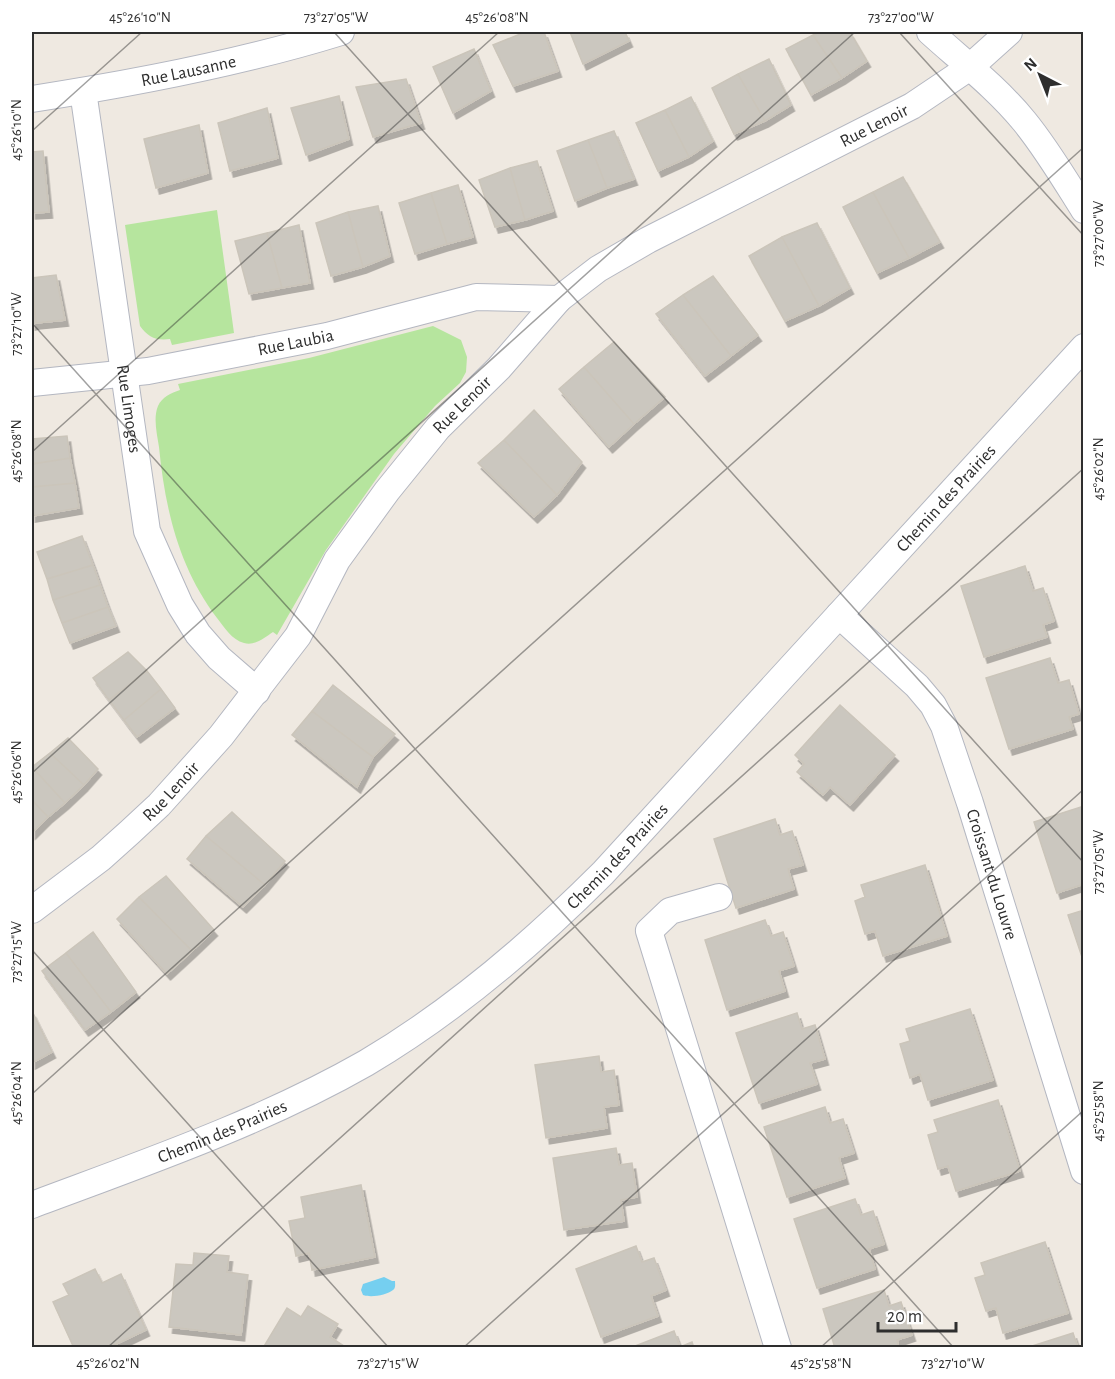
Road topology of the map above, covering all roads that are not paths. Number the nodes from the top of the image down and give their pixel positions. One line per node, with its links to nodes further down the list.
1 (341, 32): 5 (street, Rue Lausanne)
2 (930, 32): 4 (street)
3 (1009, 32): 4 (street, Rue Lenoir)
4 (970, 67): 7 (street); 8 (street, Rue Lenoir)
5 (83, 91): 6 (street, Rue Lausanne); 10 (street, Rue Limoges)
6 (32, 99)
7 (1083, 210)
8 (559, 299): 10 (street, Rue Laubia); 13 (street, Rue Lenoir)
9 (1083, 347): 12 (street, Chemin des Prairies)
10 (125, 374): 11 (street, Rue Laubia); 13 (street, Rue Limoges)
11 (32, 383)
12 (839, 615): 16 (street, Croissant du Louvre); 17 (street, Chemin des Prairies)
13 (257, 691): 15 (street, Rue Lenoir)
14 (719, 897): 18 (street)
15 (32, 910)
16 (1083, 1171)
17 (32, 1205)
18 (778, 1347)

